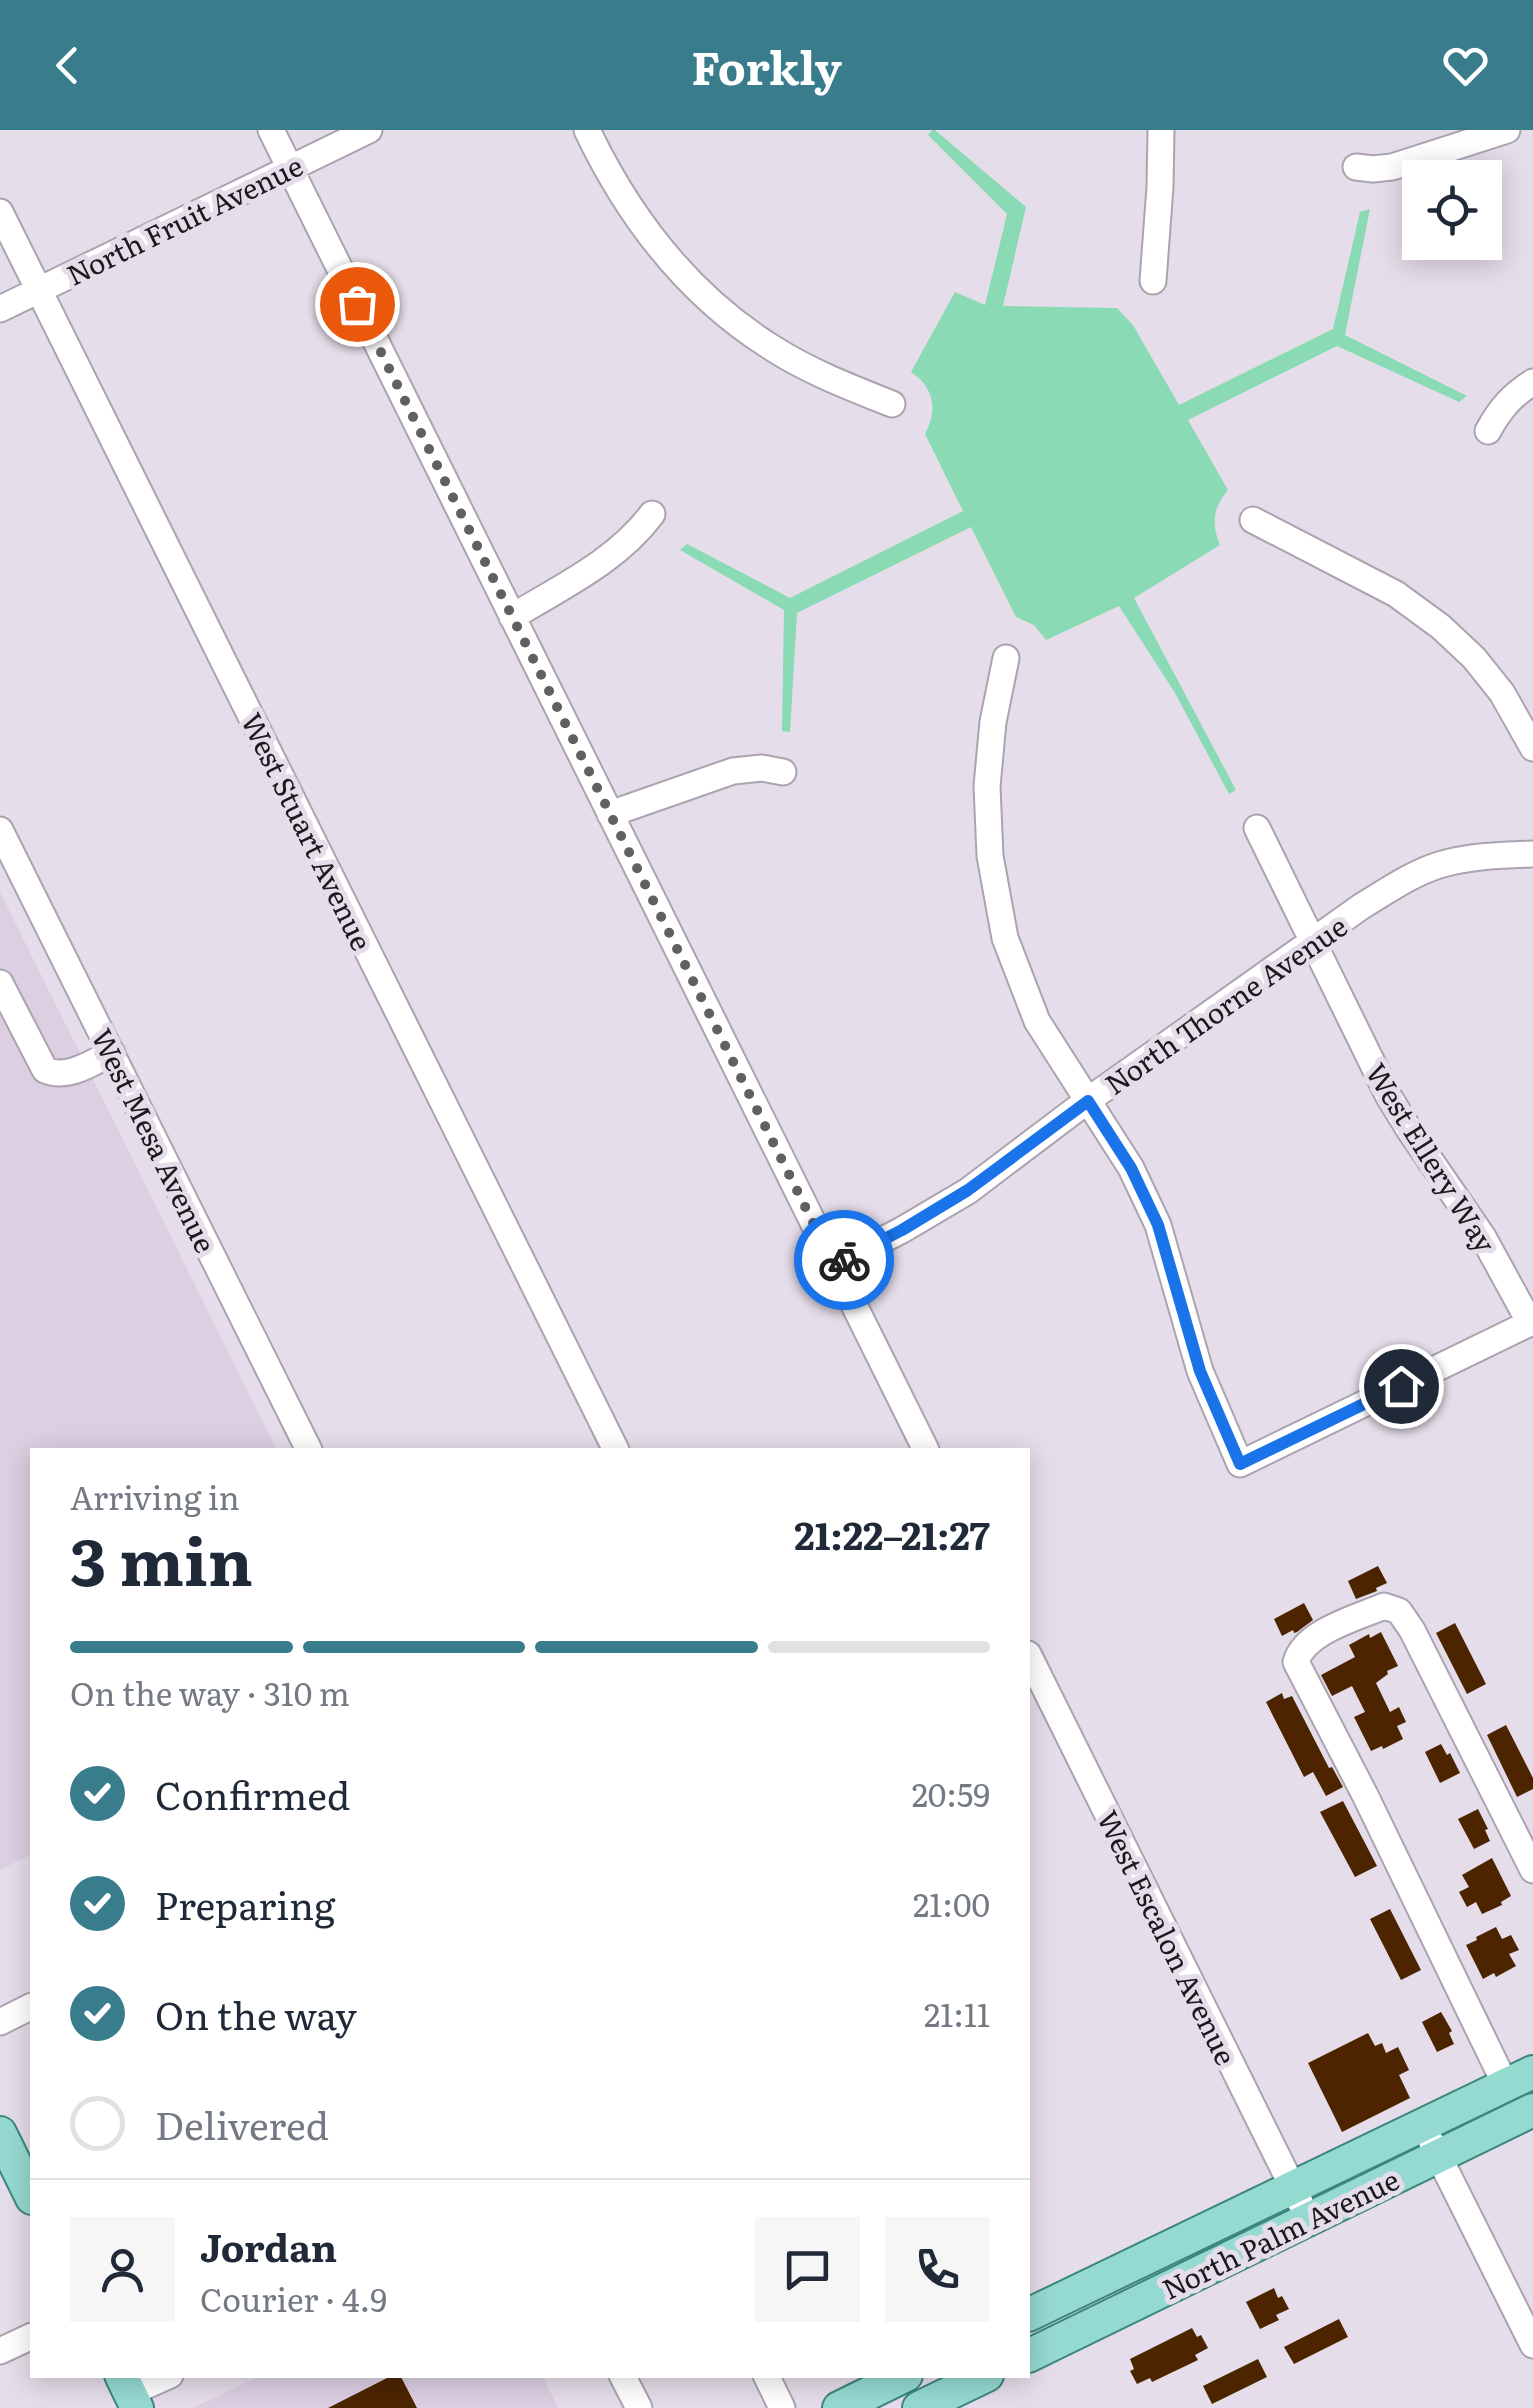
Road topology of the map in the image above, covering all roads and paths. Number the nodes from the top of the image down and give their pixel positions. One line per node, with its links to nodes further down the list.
1 (270, 130): 7 (street)
2 (369, 130): 7 (street, North Fruit Avenue)
3 (586, 130): 13 (street)
4 (1161, 130): 9 (street)
5 (1507, 130): 6 (street)
6 (1356, 167)
7 (290, 168): 10 (street, North Fruit Avenue); 17 (street)
8 (0, 212): 10 (street, West Stuart Avenue)
9 (1153, 280)
10 (40, 290): 11 (street, North Fruit Avenue); 31 (street, West Stuart Avenue)
11 (0, 310)
12 (1533, 382): 14 (street)
13 (892, 404)
14 (1488, 431)
15 (652, 514): 17 (street)
16 (1254, 520): 19 (street)
17 (512, 617): 21 (street)
18 (1006, 658): 28 (street)
19 (1533, 748)
20 (782, 772): 21 (street)
21 (610, 814): 29 (street)
22 (1257, 828): 25 (street, West Ellery Way)
23 (0, 830): 27 (street, West Mesa Avenue)
24 (1533, 854): 25 (street, North Thorne Avenue)
25 (1312, 942): 28 (street, North Thorne Avenue); 28 (street, West Ellery Way)
26 (0, 983): 27 (street)
27 (112, 1053): 30 (street, West Mesa Avenue)
28 (1088, 1101): 29 (street, North Thorne Avenue)
29 (834, 1265): 32 (street)
30 (308, 1448)
31 (615, 1448)
32 (925, 1448)
33 (1030, 1658): 42 (street, West Escalon Avenue)
34 (1533, 1870): 37 (street)
35 (30, 2007): 36 (street)
36 (0, 2022)
37 (1520, 2079): 39 (main road, North Palm Avenue)
38 (1533, 2110): 41 (main road, North Palm Avenue)
39 (1424, 2125): 41 (street); 42 (main road, North Palm Avenue)
40 (0, 2133): 43 (main road)
41 (1438, 2156): 44 (main road, North Palm Avenue); 47 (street)
42 (1292, 2188): 44 (street, West Escalon Avenue); 45 (main road, North Palm Avenue)
43 (30, 2194)
44 (1309, 2220): 49 (main road, North Palm Avenue)
45 (1030, 2314)
46 (30, 2337): 48 (street)
47 (1533, 2344)
48 (0, 2351)
49 (1030, 2355)
50 (163, 2378): 55 (street)
51 (624, 2378): 57 (street)
52 (767, 2378): 58 (street)
53 (900, 2378): 59 (main road)
54 (979, 2378): 56 (main road)
55 (129, 2392)
56 (926, 2398)
57 (640, 2408)
58 (782, 2408)
59 (839, 2408)

